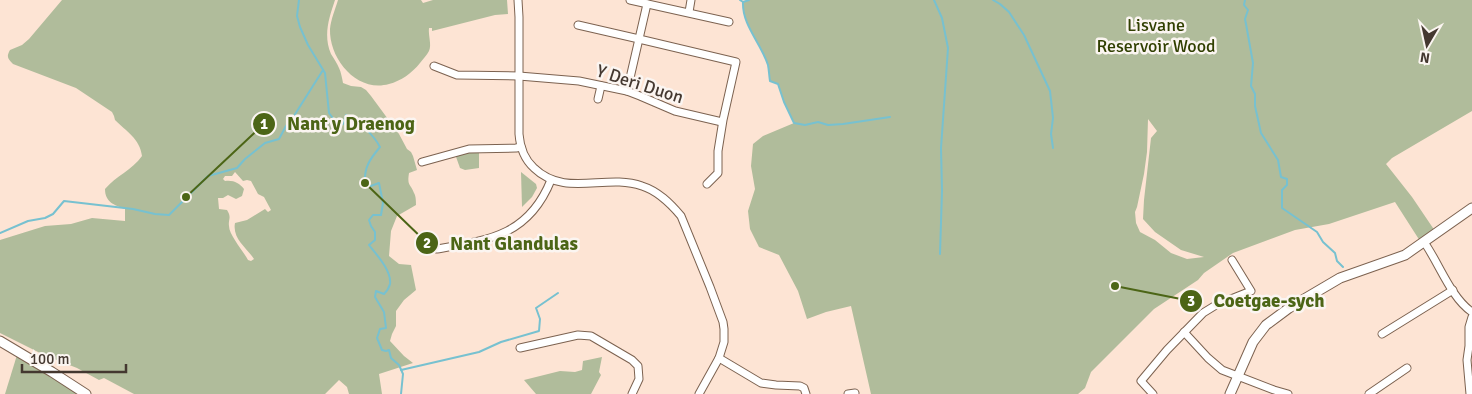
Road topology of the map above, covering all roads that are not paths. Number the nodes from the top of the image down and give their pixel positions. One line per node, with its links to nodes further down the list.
1 (518, 0): 10 (street)
2 (630, 0): 4 (street)
3 (691, 0): 5 (street)
4 (647, 4): 5 (street); 8 (street)
5 (689, 12): 6 (street)
6 (729, 22)
7 (578, 25): 8 (street)
8 (639, 39): 12 (street); 14 (street)
9 (434, 66): 10 (street, Y Deri Duon)
10 (519, 76): 11 (street, Y Deri Duon); 15 (street)
11 (601, 86): 12 (street, Y Deri Duon); 13 (street)
12 (627, 91): 14 (street, Y Deri Duon)
13 (598, 99)
14 (722, 122): 18 (street)
15 (521, 147): 16 (street); 17 (street)
16 (422, 162)
17 (551, 180): 21 (street); 30 (street)
18 (707, 184)
19 (1472, 208): 20 (main road)
20 (1424, 242): 23 (street); 32 (main road)
21 (437, 249)
22 (1232, 260): 26 (street)
23 (1453, 290): 24 (street); 27 (street)
24 (1472, 312)
25 (1472, 318): 41 (street)
26 (1184, 332): 32 (street); 37 (street)
27 (1382, 334)
28 (0, 341): 33 (main road)
29 (520, 348): 34 (street)
30 (719, 358): 35 (street); 36 (street)
31 (1407, 368): 40 (street)
32 (1239, 376): 38 (main road); 39 (street)
33 (86, 394)
34 (632, 394)
35 (699, 394)
36 (806, 394)
37 (1153, 394)
38 (1230, 394)
39 (1288, 394)
40 (1369, 394)
41 (1470, 394)

